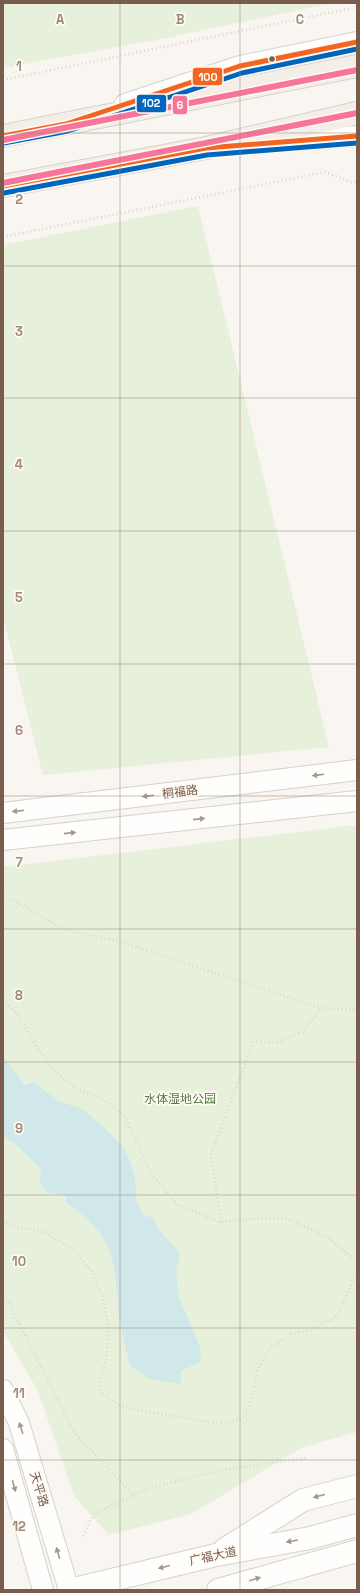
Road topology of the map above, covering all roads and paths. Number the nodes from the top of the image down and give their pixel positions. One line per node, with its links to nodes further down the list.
1 (357, 7): 4 (path)
2 (357, 42): 6 (street)
3 (357, 66): 6 (main road)
4 (3, 80)
5 (357, 113): 9 (main road)
6 (66, 124): 7 (main road)
7 (3, 136)
8 (357, 136): 9 (street)
9 (206, 148): 11 (main road)
10 (357, 181): 12 (path)
11 (3, 186)
12 (3, 237)
13 (357, 770): 15 (street, 桐福路, one-way to 15)
14 (357, 801): 16 (street, one-way to 14)
15 (3, 813)
16 (3, 840)
17 (3, 894): 19 (path)
18 (3, 1000): 22 (path)
19 (320, 1008): 20 (path); 22 (path)
20 (357, 1010)
21 (3, 1221): 24 (path)
22 (221, 1222): 23 (path)
23 (357, 1261)
24 (357, 1270)
25 (3, 1292): 30 (path)
26 (3, 1390): 36 (street, 天平路, one-way to 26)
27 (3, 1449): 35 (street, 天平路, one-way to 35)
28 (307, 1458): 30 (path)
29 (357, 1486): 34 (main road, one-way to 34)
30 (133, 1495): 32 (path)
31 (357, 1525): 34 (main road, 广福大道, one-way to 34)
32 (83, 1536)
33 (357, 1551): 37 (main road, one-way to 33)
34 (216, 1555): 36 (main road, 广福大道, one-way to 36)
35 (43, 1590)
36 (69, 1590)
37 (218, 1590)

